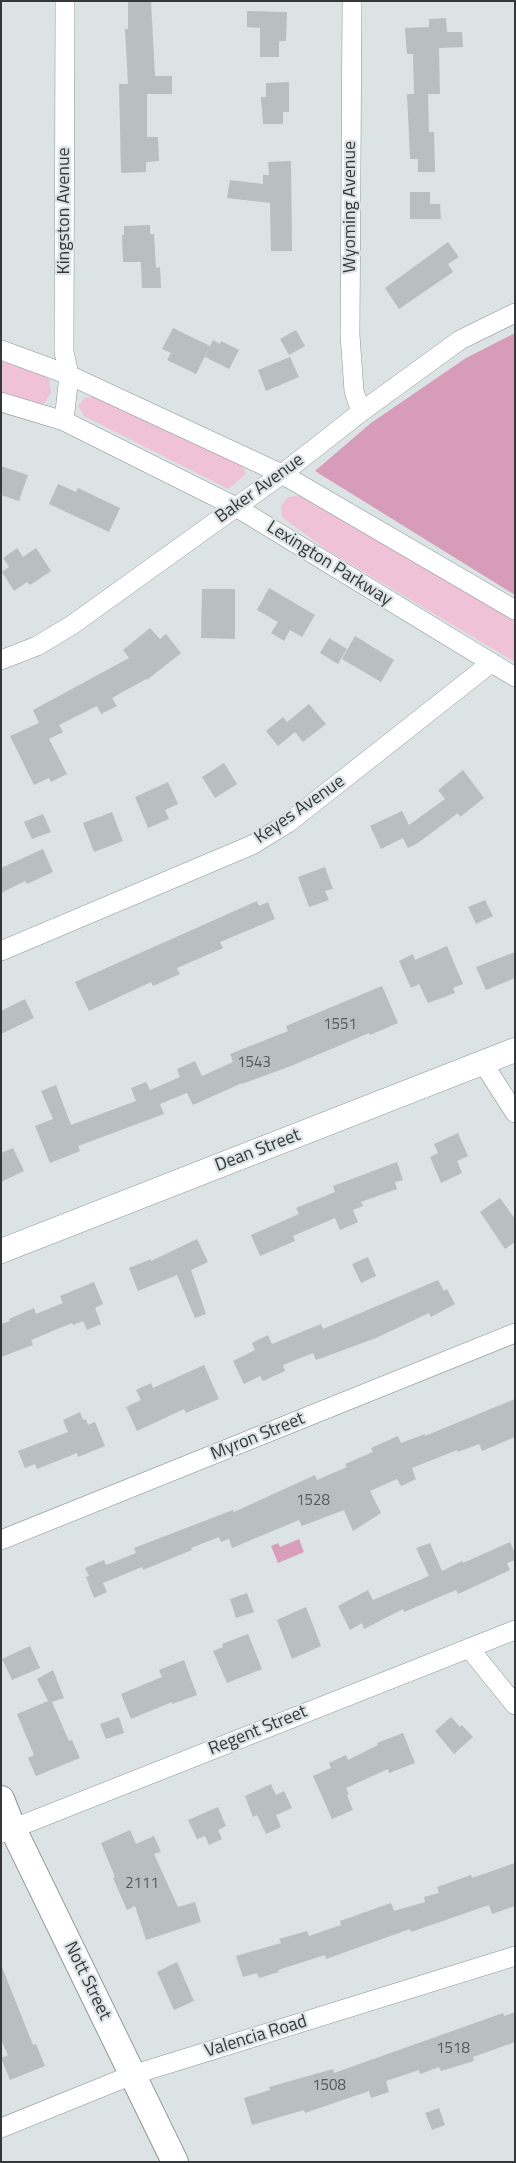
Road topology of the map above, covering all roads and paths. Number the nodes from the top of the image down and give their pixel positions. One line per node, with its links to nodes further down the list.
1 (65, 1): 5 (street, Kingston Avenue)
2 (352, 1): 7 (street, Wyoming Avenue)
3 (515, 313): 7 (street, Baker Avenue)
4 (1, 350): 5 (street)
5 (69, 375): 8 (street, Kingston Avenue); 9 (street)
6 (1, 402): 8 (street, Lexington Parkway)
7 (361, 412): 9 (street, Baker Avenue)
8 (64, 421): 10 (street, Lexington Parkway)
9 (282, 474): 10 (street, Baker Avenue); 11 (street)
10 (236, 507): 12 (street, Baker Avenue); 13 (street, Lexington Parkway)
11 (515, 610)
12 (1, 660)
13 (491, 664): 14 (street, Lexington Parkway); 15 (street, Keyes Avenue)
14 (515, 678)
15 (1, 951)
16 (515, 1050): 17 (street, Dean Street)
17 (483, 1064): 18 (street); 19 (street, Dean Street)
18 (515, 1113)
19 (1, 1251)
20 (515, 1333): 21 (street, Myron Street)
21 (1, 1540)
22 (515, 1630): 23 (street, Regent Street)
23 (468, 1648): 24 (street); 26 (street, Regent Street)
24 (515, 1705)
25 (1, 1799): 26 (main road, Nott Street)
26 (7, 1831): 28 (main road, Nott Street)
27 (515, 1956): 28 (street, Valencia Road)
28 (132, 2075): 29 (street, Valencia Road); 30 (main road, Nott Street)
29 (1, 2128)
30 (174, 2162)

